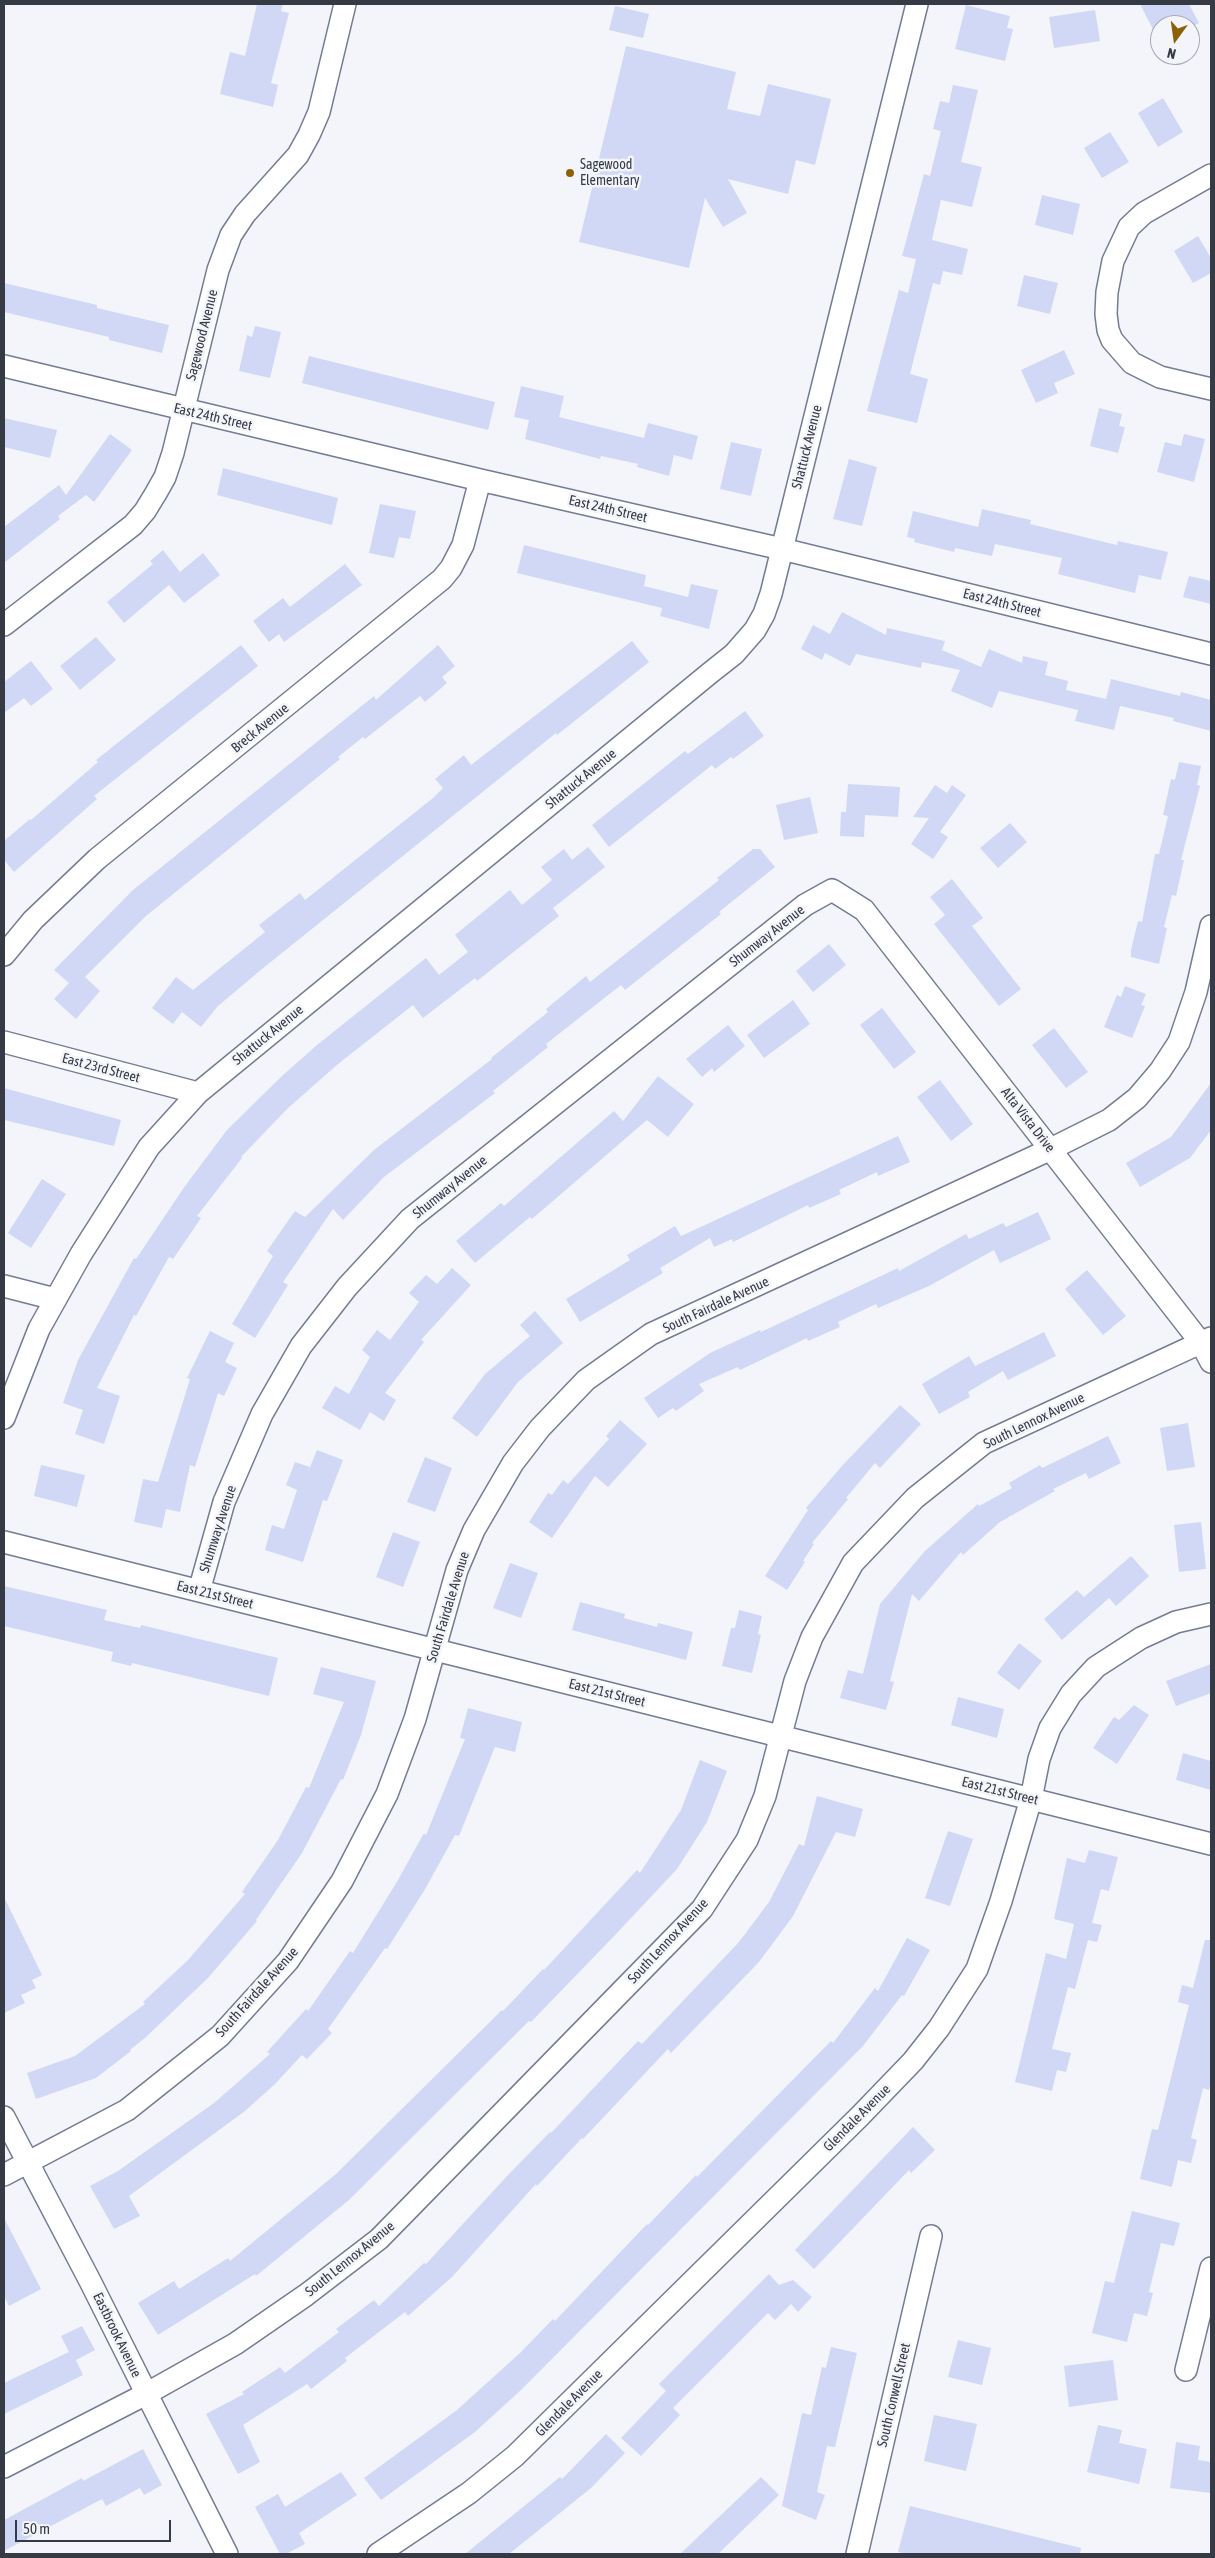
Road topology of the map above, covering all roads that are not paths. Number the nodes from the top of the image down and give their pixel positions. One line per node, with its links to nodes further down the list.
1 (345, 4): 6 (street, Sagewood Avenue)
2 (917, 4): 8 (street, Shattuck Avenue)
3 (1211, 174): 5 (street)
4 (4, 366): 6 (street, East 24th Street)
5 (1211, 389)
6 (183, 410): 7 (street, East 24th Street); 9 (street, Sagewood Avenue)
7 (480, 480): 8 (street, East 24th Street); 13 (street, Breck Avenue)
8 (782, 549): 10 (street, East 24th Street); 15 (street, Shattuck Avenue)
9 (4, 625)
10 (1211, 654)
11 (832, 890): 16 (street, Alta Vista Drive); 23 (street, Shumway Avenue)
12 (1211, 926): 16 (street, South Fairdale Avenue)
13 (4, 955)
14 (4, 1042): 15 (street, East 23rd Street)
15 (198, 1093): 18 (street, Shattuck Avenue)
16 (1051, 1149): 19 (street, Alta Vista Drive); 25 (street, South Fairdale Avenue)
17 (4, 1286): 18 (street)
18 (55, 1299): 21 (street, Shattuck Avenue)
19 (1206, 1341): 20 (street, Alta Vista Drive); 26 (street, South Lennox Avenue)
20 (1211, 1362)
21 (4, 1418)
22 (4, 1542): 23 (street, East 21st Street)
23 (198, 1591): 25 (street, East 21st Street)
24 (1211, 1614): 27 (street, Glendale Avenue)
25 (435, 1650): 26 (street, East 21st Street); 30 (street, South Fairdale Avenue)
26 (780, 1736): 27 (street, East 21st Street); 35 (street, South Lennox Avenue)
27 (1031, 1798): 28 (street, East 21st Street); 38 (street, Glendale Avenue)
28 (1211, 1844)
29 (4, 2117): 30 (street, Eastbrook Avenue)
30 (28, 2163): 31 (street, South Fairdale Avenue); 35 (street, Eastbrook Avenue)
31 (4, 2175)
32 (931, 2236): 39 (street, South Conwell Street)
33 (1211, 2268): 34 (street)
34 (1186, 2370)
35 (146, 2394): 36 (street, South Lennox Avenue); 37 (street, Eastbrook Avenue)
36 (4, 2466)
37 (227, 2554)
38 (378, 2554)
39 (857, 2554)

